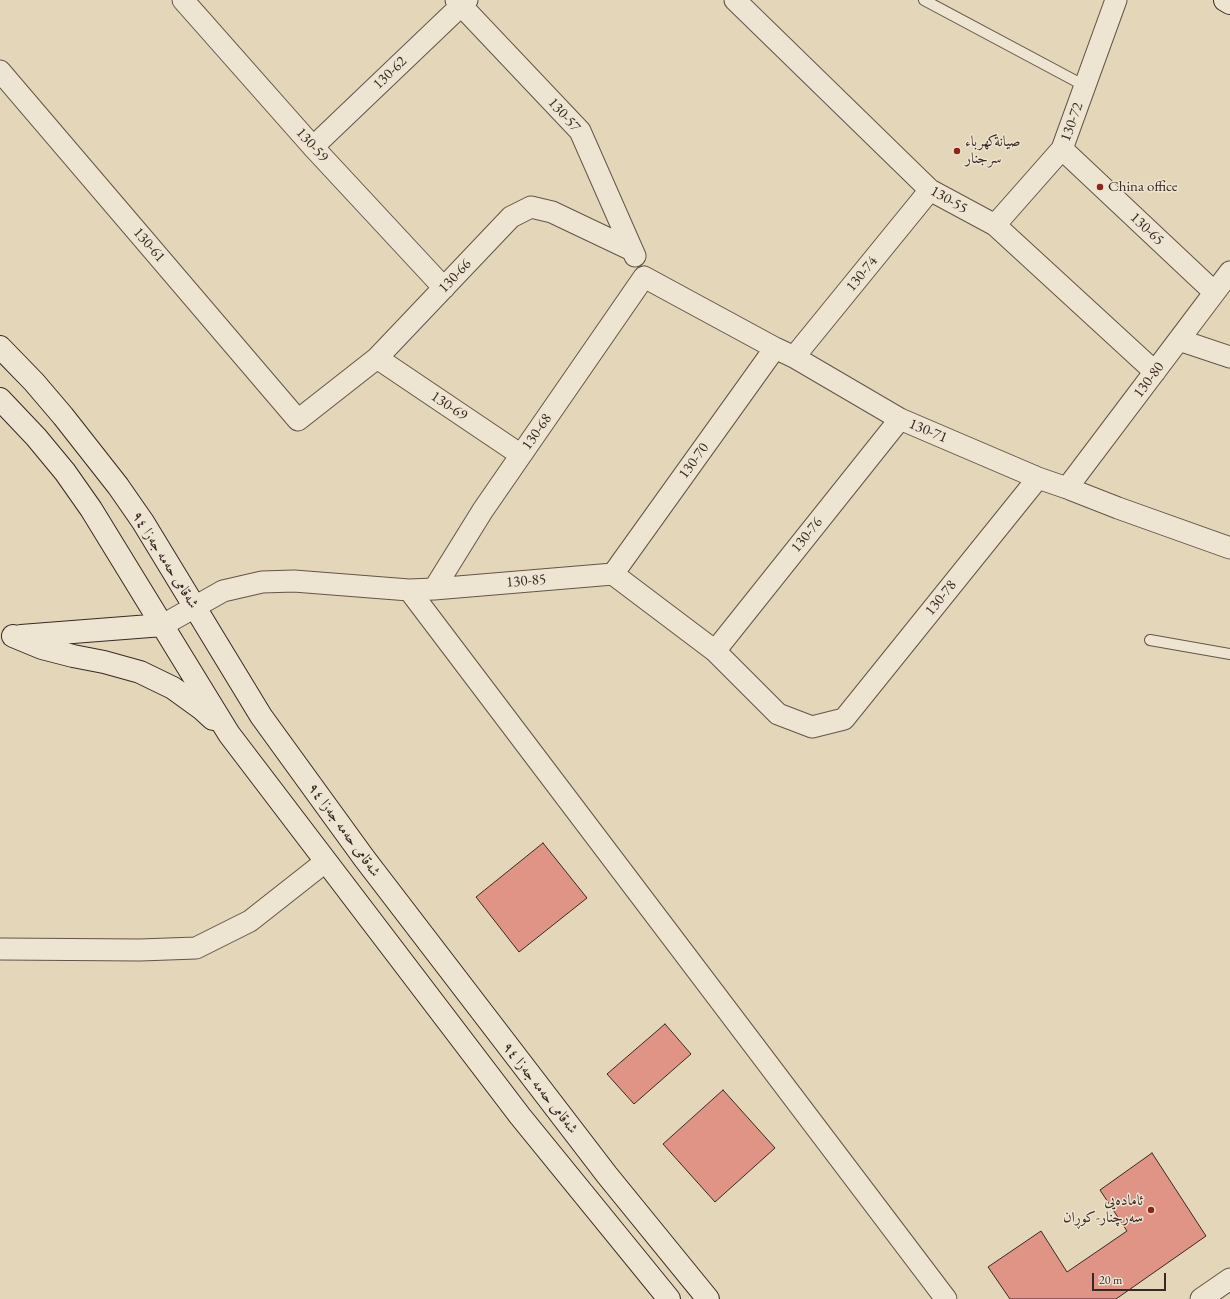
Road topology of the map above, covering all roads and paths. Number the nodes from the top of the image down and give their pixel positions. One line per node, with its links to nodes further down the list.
1 (183, 0): 10 (street, 130-59)
2 (735, 0): 12 (street, 130-55)
3 (924, 0): 9 (lane)
4 (1116, 0): 9 (street, 130-72)
5 (1225, 0): 7 (main road)
6 (461, 2): 10 (street, 130-62); 14 (street, 130-57)
7 (1230, 3)
8 (0, 71): 28 (street, 130-61)
9 (1085, 86): 11 (street, 130-72)
10 (313, 147): 17 (street, 130-59)
11 (1062, 149): 13 (street, 130-72); 18 (street, 130-65)
12 (930, 190): 13 (street, 130-55); 23 (street, 130-74)
13 (995, 225): 25 (street, 130-55)
14 (632, 250): 16 (street, 130-57); 17 (street, 130-66)
15 (1230, 272): 18 (street, 130-80)
16 (644, 277): 21 (street, 130-71); 29 (street, 130-68)
17 (444, 288): 24 (street, 130-66)
18 (1214, 292): 19 (street, 130-80)
19 (1179, 340): 22 (street); 25 (street, 130-80)
20 (0, 347): 36 (main road, شەقامی حەمە جەزا ٩٤)
21 (775, 348): 23 (street, 130-71); 33 (street, 130-70)
22 (1230, 356)
23 (794, 357): 27 (street, 130-71)
24 (377, 358): 28 (street, 130-66); 29 (street, 130-69)
25 (1155, 372): 31 (street, 130-80)
26 (0, 399): 37 (main road)
27 (900, 419): 30 (street, 130-71); 40 (street, 130-76)
28 (298, 420)
29 (521, 455): 34 (street, 130-68)
30 (1038, 478): 31 (street, 130-71); 40 (street, 130-78)
31 (1067, 488): 32 (street, 130-71)
32 (1230, 548)
33 (614, 574): 34 (street, 130-85); 40 (street)
34 (434, 589): 35 (street, 130-85)
35 (409, 590): 36 (street, 130-85); 48 (street)
36 (195, 607): 37 (street, 130-85); 47 (main road, شەقامی حەمە جەزا ٩٤)
37 (163, 625): 38 (main road); 42 (main road)
38 (7, 637): 42 (main road)
39 (1150, 640): 41 (lane)
40 (715, 651)
41 (1230, 654)
42 (229, 734): 43 (main road)
43 (325, 862): 44 (street); 46 (main road)
44 (0, 949)
45 (1230, 1279): 49 (street)
46 (670, 1299)
47 (708, 1299)
48 (946, 1299)
49 (1201, 1299)

